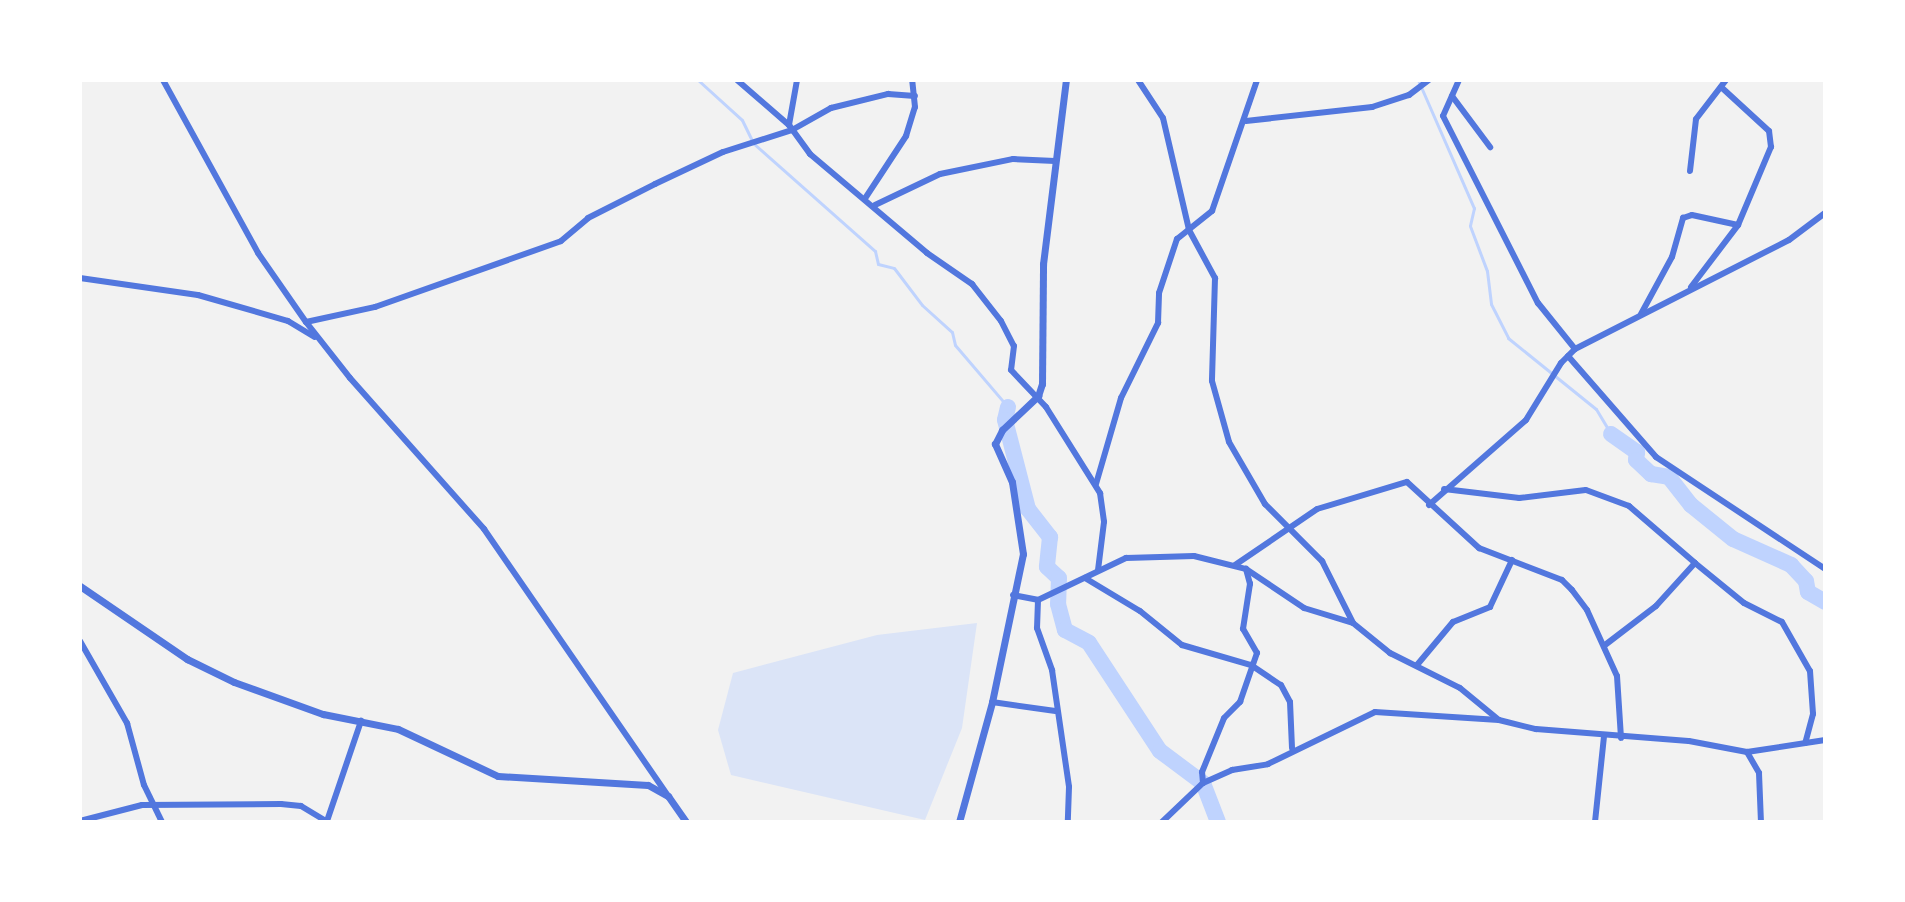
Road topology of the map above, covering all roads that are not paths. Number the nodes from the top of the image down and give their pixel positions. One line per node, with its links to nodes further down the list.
1 (163, 80): 26 (street)
2 (737, 80): 14 (street)
3 (797, 80): 14 (street)
4 (912, 80): 11 (street)
5 (1066, 80): 16 (street)
6 (1138, 80): 22 (street)
7 (1257, 80): 13 (street)
8 (1459, 80): 12 (street)
9 (1427, 83): 13 (street)
10 (1723, 83): 17 (street); 21 (street)
11 (915, 96): 14 (street); 18 (street)
12 (1452, 96): 15 (street); 28 (street)
13 (1246, 121): 22 (street)
14 (790, 127): 18 (street); 26 (street)
15 (1490, 147)
16 (1055, 161): 19 (street); 30 (street)
17 (1690, 171)
18 (866, 197): 19 (street)
19 (875, 205): 30 (street)
20 (1825, 213): 24 (street)
21 (1738, 225): 24 (street); 25 (street)
22 (1189, 230): 31 (street); 34 (street)
23 (80, 278): 27 (street)
24 (1691, 287): 25 (street)
25 (1641, 314): 28 (street)
26 (306, 322): 27 (street)
27 (322, 343): 61 (street)
28 (1575, 349): 29 (street)
29 (1568, 356): 32 (street); 39 (street)
30 (1038, 396): 31 (street); 43 (street)
31 (1096, 484): 40 (street)
32 (1444, 489): 33 (street); 36 (street)
33 (1429, 505): 34 (street); 35 (street)
34 (1287, 526): 37 (street); 45 (street)
35 (1512, 560): 47 (street); 49 (street)
36 (1695, 563): 47 (street); 57 (street)
37 (1235, 565): 38 (street); 40 (street)
38 (1246, 569): 45 (street); 48 (street)
39 (1825, 569)
40 (1098, 570): 41 (street)
41 (1085, 578): 44 (street); 48 (street)
42 (80, 586): 53 (street)
43 (1013, 595): 44 (street); 50 (street)
44 (1038, 600): 51 (street)
45 (1353, 623): 49 (street)
46 (80, 641): 62 (street)
47 (1605, 645): 55 (street)
48 (1251, 665): 58 (street); 60 (street)
49 (1417, 665): 52 (street)
50 (992, 702): 51 (street); 68 (street)
51 (1055, 711): 69 (street)
52 (1499, 720): 54 (street); 58 (street)
53 (361, 721): 61 (street); 66 (street)
54 (1604, 737): 55 (street); 72 (street)
55 (1621, 738): 59 (street)
56 (1825, 740): 57 (street)
57 (1805, 743): 59 (street)
58 (1292, 748): 60 (street)
59 (1747, 752): 73 (street)
60 (1203, 783): 63 (street)
61 (668, 796): 67 (street)
62 (155, 808): 64 (street); 65 (street); 66 (street)
63 (1170, 815): 70 (street); 71 (street)
64 (80, 821)
65 (162, 822)
66 (327, 822)
67 (686, 822)
68 (959, 822)
69 (1068, 822)
70 (1162, 822)
71 (1177, 822)
72 (1595, 822)
73 (1761, 822)

